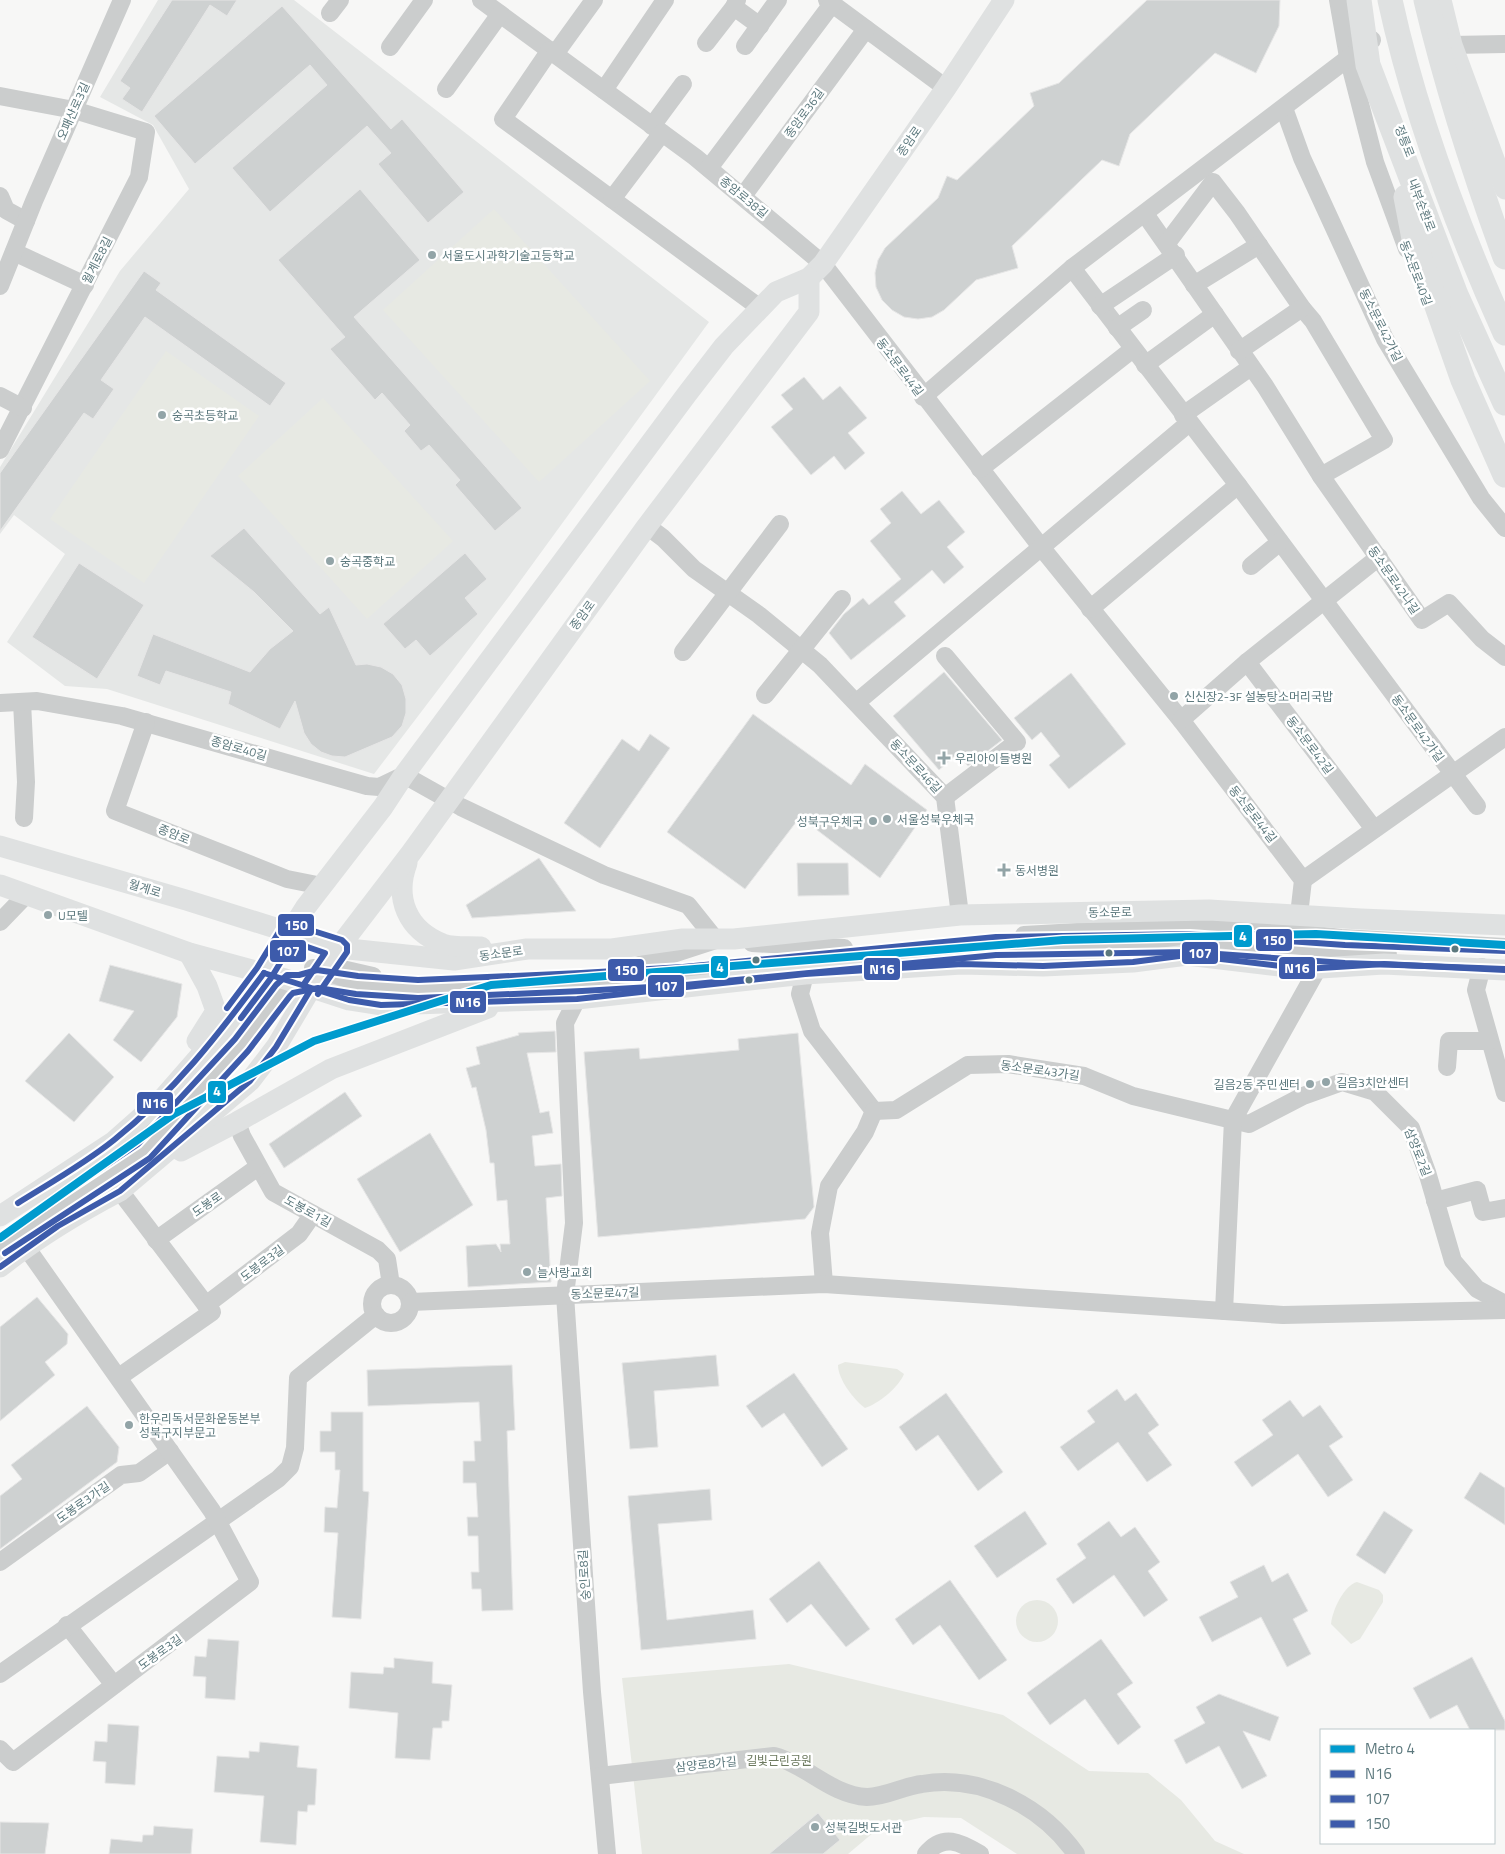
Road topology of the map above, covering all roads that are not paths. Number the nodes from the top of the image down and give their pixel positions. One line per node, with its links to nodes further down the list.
1 (122, 0): 35 (street, 오패산로3길)
2 (424, 0): 25 (street)
3 (481, 0): 17 (street, 종암로38길)
4 (594, 0): 26 (street)
5 (665, 0): 32 (street)
6 (778, 0): 18 (street)
7 (1004, 0): 30 (main road, 종암로)
8 (1338, 0): 27 (street, 동소문로40길)
9 (1358, 0): 68 (highway, 내부순환로)
10 (1366, 0): 20 (main road, 정릉로)
11 (1390, 0): 60 (highway)
12 (1421, 0): 50 (main road)
13 (1426, 0): 47 (highway)
14 (1441, 0): 23 (main road)
15 (736, 4): 18 (street); 21 (street)
16 (838, 4): 19 (street); 37 (street)
17 (500, 14): 26 (street, 종암로38길); 31 (street)
18 (760, 26): 24 (street)
19 (866, 29): 30 (street); 40 (street, 종암로36길)
20 (1372, 40): 27 (street); 29 (main road, 정릉로)
21 (706, 43)
22 (1505, 44): 23 (street)
23 (1452, 45): 38 (main road)
24 (745, 46)
25 (390, 48)
26 (553, 52): 32 (street, 종암로38길); 41 (street)
27 (1348, 57): 34 (street); 74 (street, 동소문로40길)
28 (683, 84): 36 (street)
29 (1385, 86): 65 (main road, 정릉로); 74 (highway)
30 (946, 88): 49 (main road, 종암로)
31 (446, 89)
32 (604, 90): 36 (street, 종암로38길)
33 (0, 96): 35 (street)
34 (1284, 108): 42 (street); 78 (street, 동소문로42가길)
35 (74, 110): 43 (street, 오패산로3길); 51 (street, 월계로8길)
36 (657, 129): 37 (street, 종암로38길); 41 (street)
37 (709, 168): 40 (street, 종암로38길)
38 (1505, 189)
39 (0, 196): 43 (street)
40 (743, 196): 49 (street, 종암로38길)
41 (612, 199): 55 (street)
42 (1145, 214): 45 (street, 동소문로42나길); 48 (street)
43 (26, 222): 46 (street, 오패산로3길)
44 (1258, 245): 45 (street); 52 (street); 56 (street)
45 (1172, 249): 52 (street, 동소문로42나길); 54 (street)
46 (14, 252): 51 (street); 53 (street, 오패산로3길)
47 (1505, 256)
48 (1072, 268): 54 (street, 동소문로42가길); 67 (street)
49 (816, 271): 55 (main road); 67 (street, 동소문로44길); 77 (main road, 종암로)
50 (1505, 271)
51 (85, 285): 69 (street, 월계로8길)
52 (1194, 285): 58 (street, 동소문로42나길)
53 (0, 286)
54 (1100, 306): 59 (street, 동소문로42가길)
55 (760, 308): 100 (main road)
56 (1302, 308): 62 (street); 73 (street)
57 (1143, 310): 59 (street)
58 (1215, 314): 62 (street, 동소문로42나길); 63 (street)
59 (1117, 328): 61 (street, 동소문로42가길)
60 (1505, 333)
61 (1133, 349): 63 (street, 동소문로42가길); 72 (street)
62 (1239, 350): 64 (street, 동소문로42나길)
63 (1145, 365): 70 (street, 동소문로42가길)
64 (1251, 367): 70 (street); 73 (street, 동소문로42나길)
65 (1505, 389)
66 (0, 396): 69 (street)
67 (923, 397): 72 (street, 동소문로44길)
68 (1505, 403)
69 (22, 408): 71 (street, 월계로8길)
70 (1186, 419): 75 (street, 동소문로42가길); 80 (street)
71 (0, 450)
72 (980, 469): 80 (street, 동소문로44길)
73 (1321, 476): 81 (street, 동소문로42나길)
74 (1504, 476)
75 (1238, 485): 79 (street, 동소문로42가길); 86 (street)
76 (780, 524): 83 (street)
77 (647, 526): 83 (street, 동소문로46길); 102 (main road, 종암로)
78 (1505, 528)
79 (1280, 542): 82 (street); 85 (street, 동소문로42가길)
80 (1040, 547): 86 (street, 동소문로44길); 94 (street)
81 (1379, 557): 85 (street); 90 (street, 동소문로42나길)
82 (1251, 566)
83 (728, 593): 87 (street, 동소문로46길); 88 (street)
84 (842, 599): 87 (street)
85 (1325, 601): 91 (street); 99 (street, 동소문로42가길)
86 (1090, 609): 96 (street, 동소문로44길)
87 (802, 650): 92 (street); 94 (street, 동소문로46길)
88 (683, 652)
89 (945, 656): 101 (street)
90 (1505, 657)
91 (1247, 662): 96 (street); 105 (street, 동소문로42길)
92 (765, 695)
93 (22, 702): 95 (street, 종암로40길); 97 (street, 종암로40길); 104 (street)
94 (857, 702): 101 (street, 동소문로46길)
95 (0, 703)
96 (1181, 720): 108 (street, 동소문로44길)
97 (146, 722): 100 (street, 종암로40길); 110 (street, 종암로)
98 (1505, 737): 99 (street)
99 (1452, 774): 103 (street, 동소문로42가길); 105 (street)
100 (404, 775): 102 (street); 110 (main road)
101 (945, 797): 112 (street, 동소문로46길)
102 (448, 800): 107 (main road, 종암로); 117 (street)
103 (1478, 806)
104 (24, 818)
105 (1374, 829): 108 (street)
106 (0, 846): 116 (main road, 월계로)
107 (411, 853): 119 (main road, 종암로); 121 (main road)
108 (1304, 880): 113 (street)
109 (0, 885): 111 (main road)
110 (322, 886): 116 (main road)
111 (26, 895): 114 (street); 122 (main road)
112 (960, 915): 113 (main road, 동소문로); 117 (main road, 동소문로)
113 (1299, 915): 115 (main road, 동소문로)
114 (0, 922)
115 (1505, 925)
116 (289, 932): 119 (main road, 동소문로); 128 (main road)
117 (725, 940): 120 (street); 121 (main road, 동소문로); 125 (street)
118 (1505, 947): 120 (street)
119 (339, 948): 121 (main road, 동소문로); 130 (main road)
120 (844, 948): 125 (street)
121 (527, 949)
122 (189, 953): 128 (main road); 139 (main road)
123 (1505, 960): 130 (street)
124 (1482, 967): 126 (main road); 127 (main road); 133 (street)
125 (630, 968): 130 (street)
126 (1318, 968): 129 (main road); 138 (street)
127 (1505, 970)
128 (264, 973): 130 (main road); 139 (main road)
129 (805, 974): 131 (main road); 136 (street)
130 (307, 980): 132 (main road); 140 (main road); 147 (street); 149 (street)
131 (577, 999): 132 (main road); 154 (street, 동소문로47길)
132 (510, 1001): 137 (main road)
133 (1489, 1041): 134 (street); 135 (street)
134 (1447, 1067)
135 (1505, 1093)
136 (874, 1111): 138 (street, 동소문로43가길); 152 (street)
137 (236, 1122): 140 (main road); 141 (street, 도봉로1길)
138 (1241, 1122): 143 (street, 삼양로2길); 159 (street)
139 (113, 1142): 146 (main road)
140 (152, 1166): 142 (main road)
141 (258, 1168): 145 (street, 도봉로1길); 148 (street, 도봉로)
142 (120, 1191): 148 (street); 150 (main road)
143 (1435, 1201): 144 (street); 156 (street, 삼양로2길)
144 (1505, 1208)
145 (313, 1214): 153 (street, 도봉로1길); 157 (street, 도봉로3길)
146 (0, 1216)
147 (0, 1234)
148 (156, 1240): 157 (street)
149 (0, 1246)
150 (26, 1247): 151 (main road); 161 (street, 도봉로3길)
151 (0, 1267)
152 (824, 1284): 154 (street, 동소문로47길); 159 (street, 동소문로47길)
153 (391, 1285): 155 (street); 160 (street)
154 (565, 1295): 155 (street); 169 (street, 숭인로8길)
155 (411, 1302): 160 (street)
156 (1505, 1304)
157 (206, 1305): 161 (street, 도봉로3길)
158 (1505, 1310): 159 (street, 동소문로47길)
159 (1224, 1311)
160 (376, 1315): 163 (street)
161 (120, 1378): 162 (street, 도봉로3길)
162 (170, 1451): 163 (street, 도봉로3길); 164 (street, 도봉로3가길)
163 (218, 1521): 165 (street); 167 (street, 도봉로3길)
164 (0, 1562)
165 (67, 1625): 166 (street); 167 (street)
166 (0, 1674)
167 (114, 1686): 168 (street, 도봉로3길)
168 (0, 1748)
169 (600, 1776): 170 (street, 숭인로8길); 173 (street, 삼양로8가길)
170 (607, 1854)
171 (926, 1854): 172 (street)
172 (980, 1854)
173 (1076, 1854)

